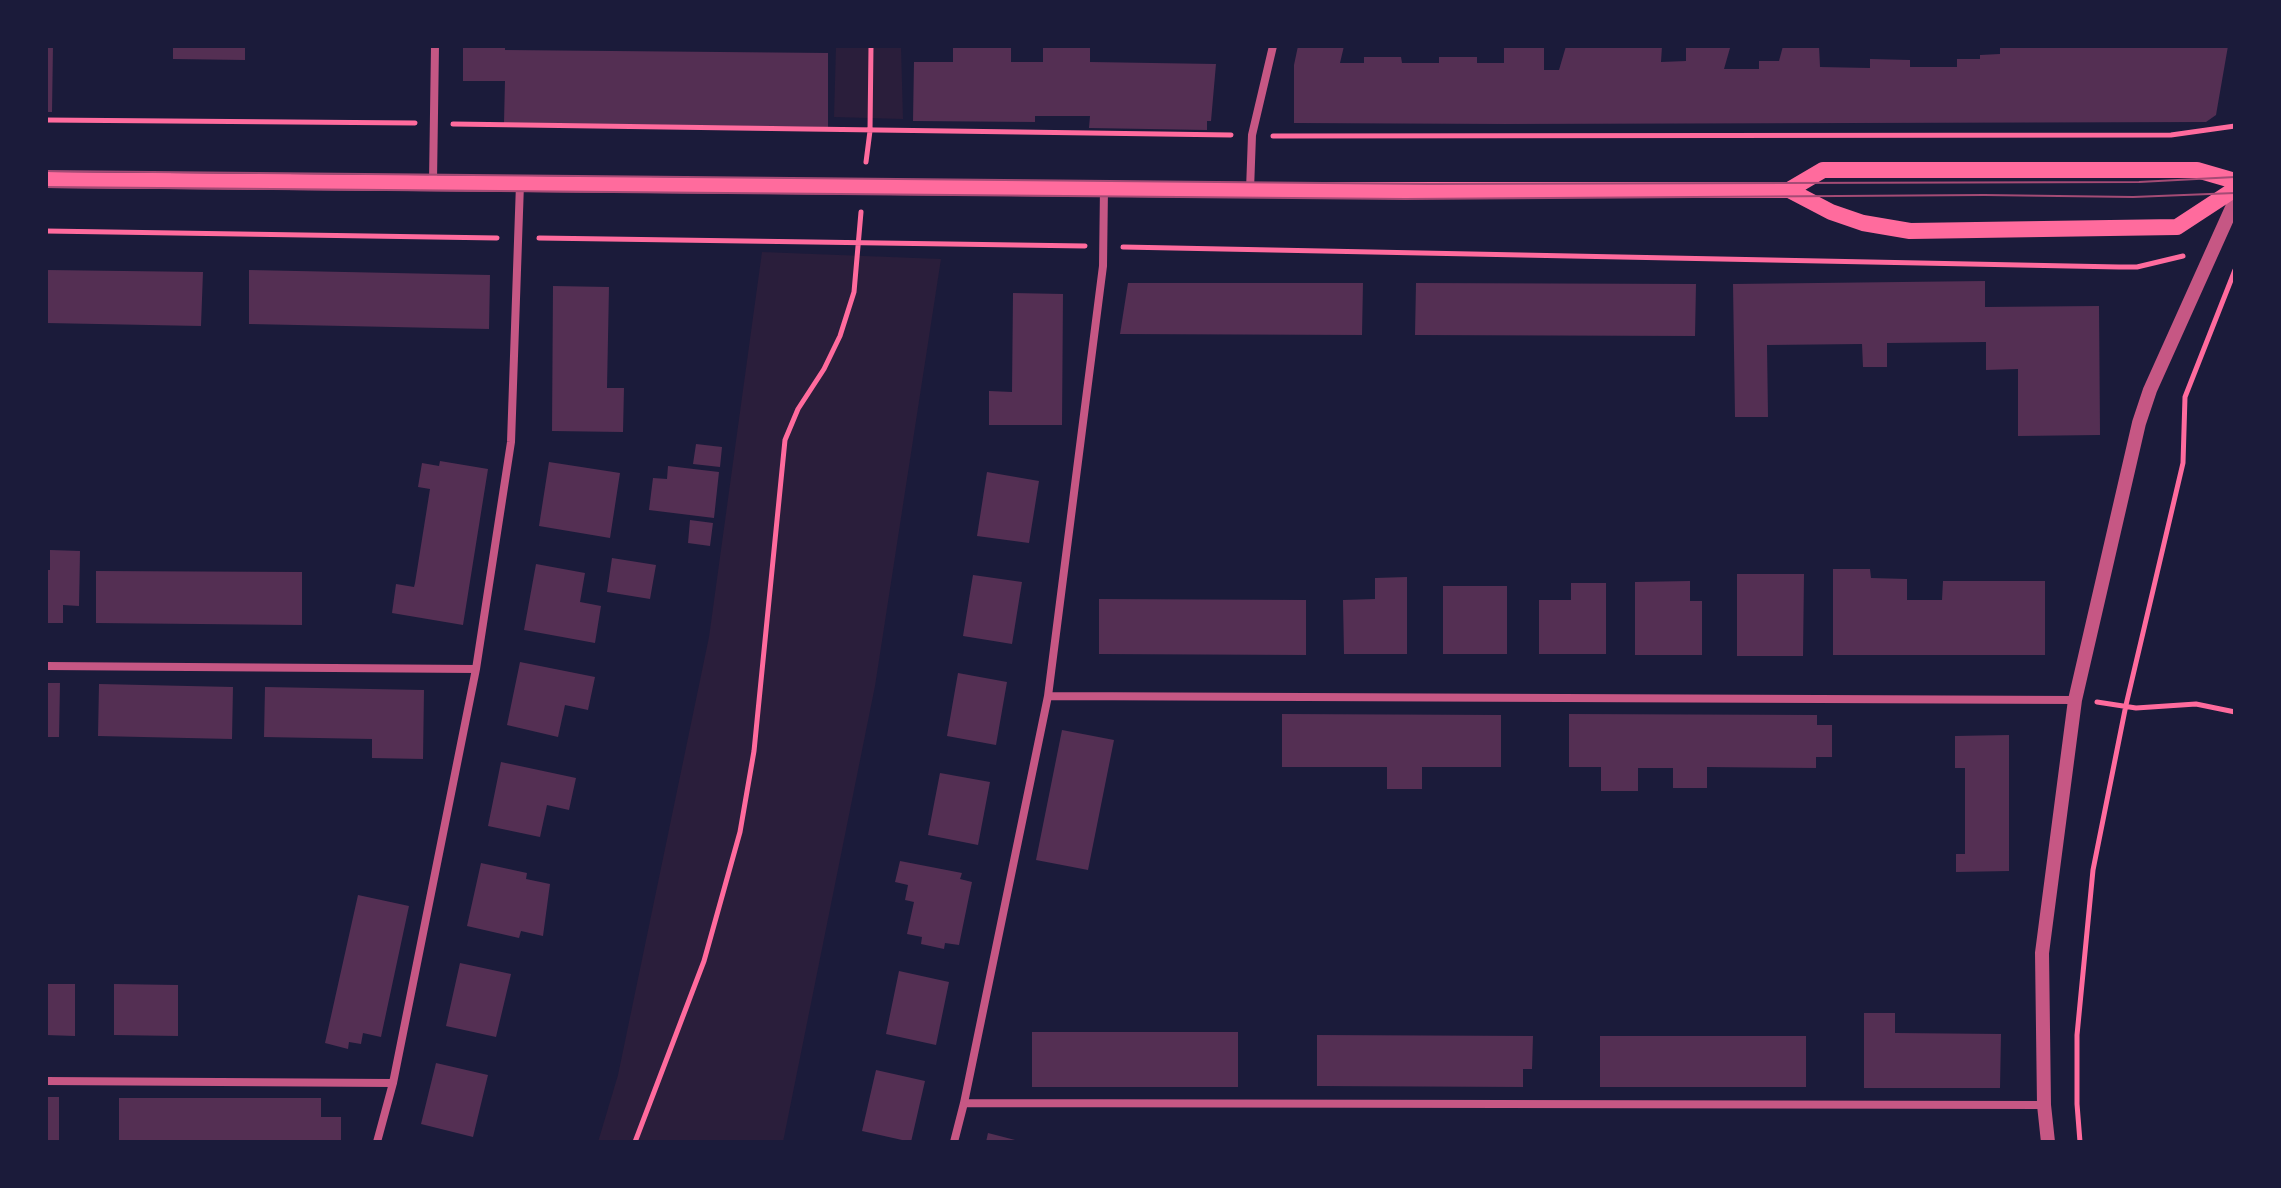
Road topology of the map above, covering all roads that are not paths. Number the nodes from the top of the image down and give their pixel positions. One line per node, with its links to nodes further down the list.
1 (435, 46): 4 (street)
2 (1273, 46): 9 (street)
3 (46, 180): 4 (main road)
4 (433, 181): 6 (main road)
5 (2235, 181): 10 (main road)
6 (520, 184): 7 (main road); 13 (street)
7 (1104, 188): 9 (main road); 14 (street)
8 (2235, 189): 10 (main road)
9 (1250, 190): 10 (main road)
10 (1789, 190)
11 (2235, 201): 15 (street)
12 (46, 666): 13 (street)
13 (476, 669): 17 (street)
14 (1048, 696): 15 (street); 18 (street)
15 (2075, 700): 19 (street)
16 (46, 1081): 17 (street)
17 (393, 1083): 20 (street)
18 (964, 1103): 19 (street); 21 (street)
19 (2044, 1105): 22 (street)
20 (377, 1142)
21 (954, 1142)
22 (2048, 1142)

